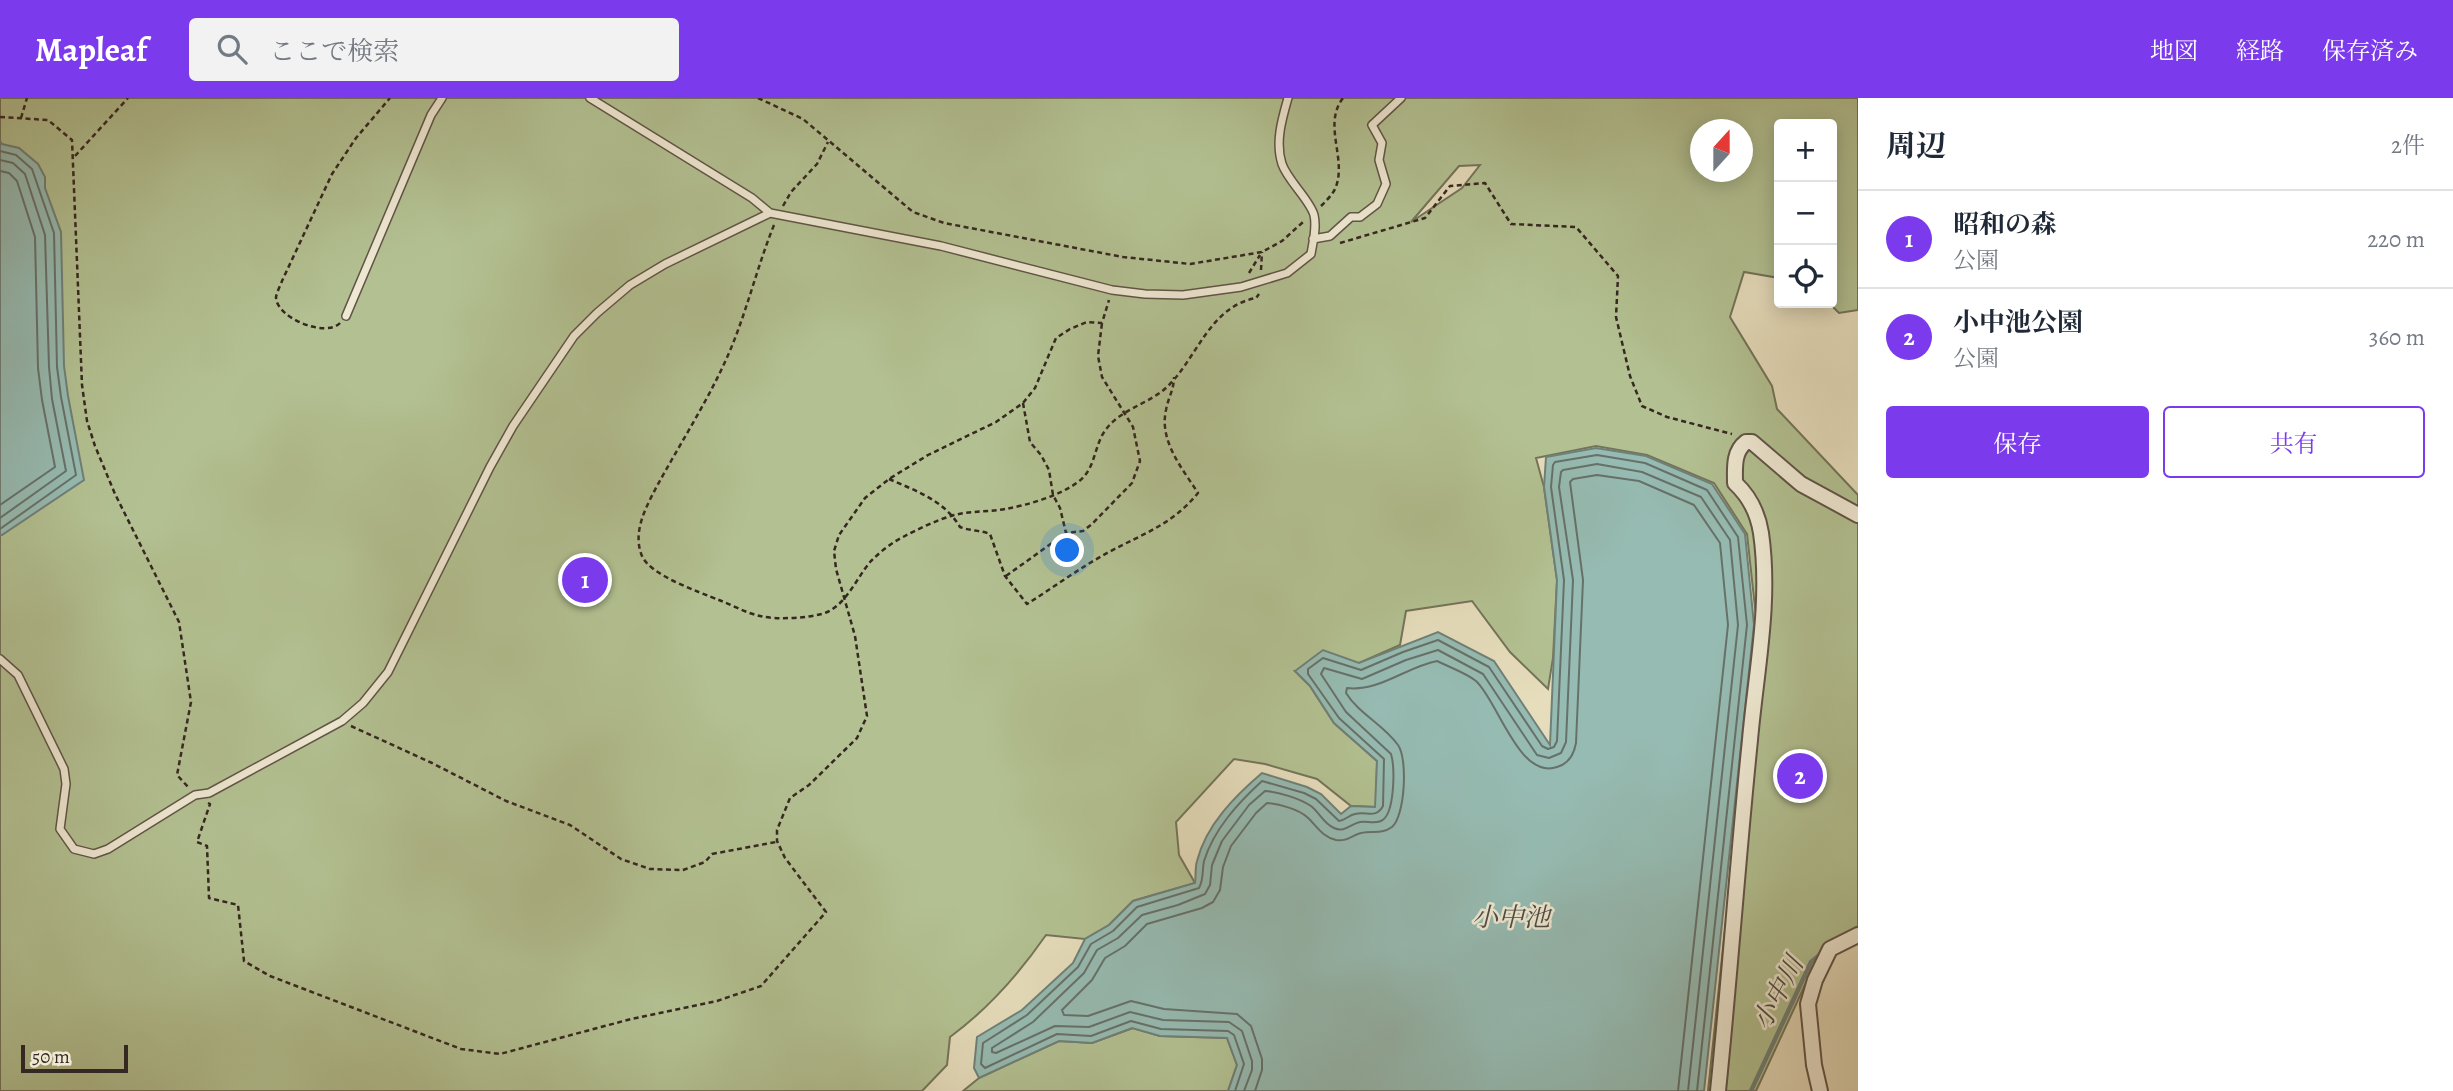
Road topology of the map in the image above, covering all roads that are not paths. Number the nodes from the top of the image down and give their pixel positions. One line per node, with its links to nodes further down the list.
1 (442, 98): 7 (lane)
2 (590, 98): 5 (lane)
3 (1288, 98): 6 (lane)
4 (1401, 98): 6 (lane)
5 (770, 213): 6 (lane); 9 (lane)
6 (1313, 239)
7 (346, 316)
8 (1858, 515): 11 (street)
9 (0, 659)
10 (1858, 935): 12 (street)
11 (1718, 1091)
12 (1820, 1091)

